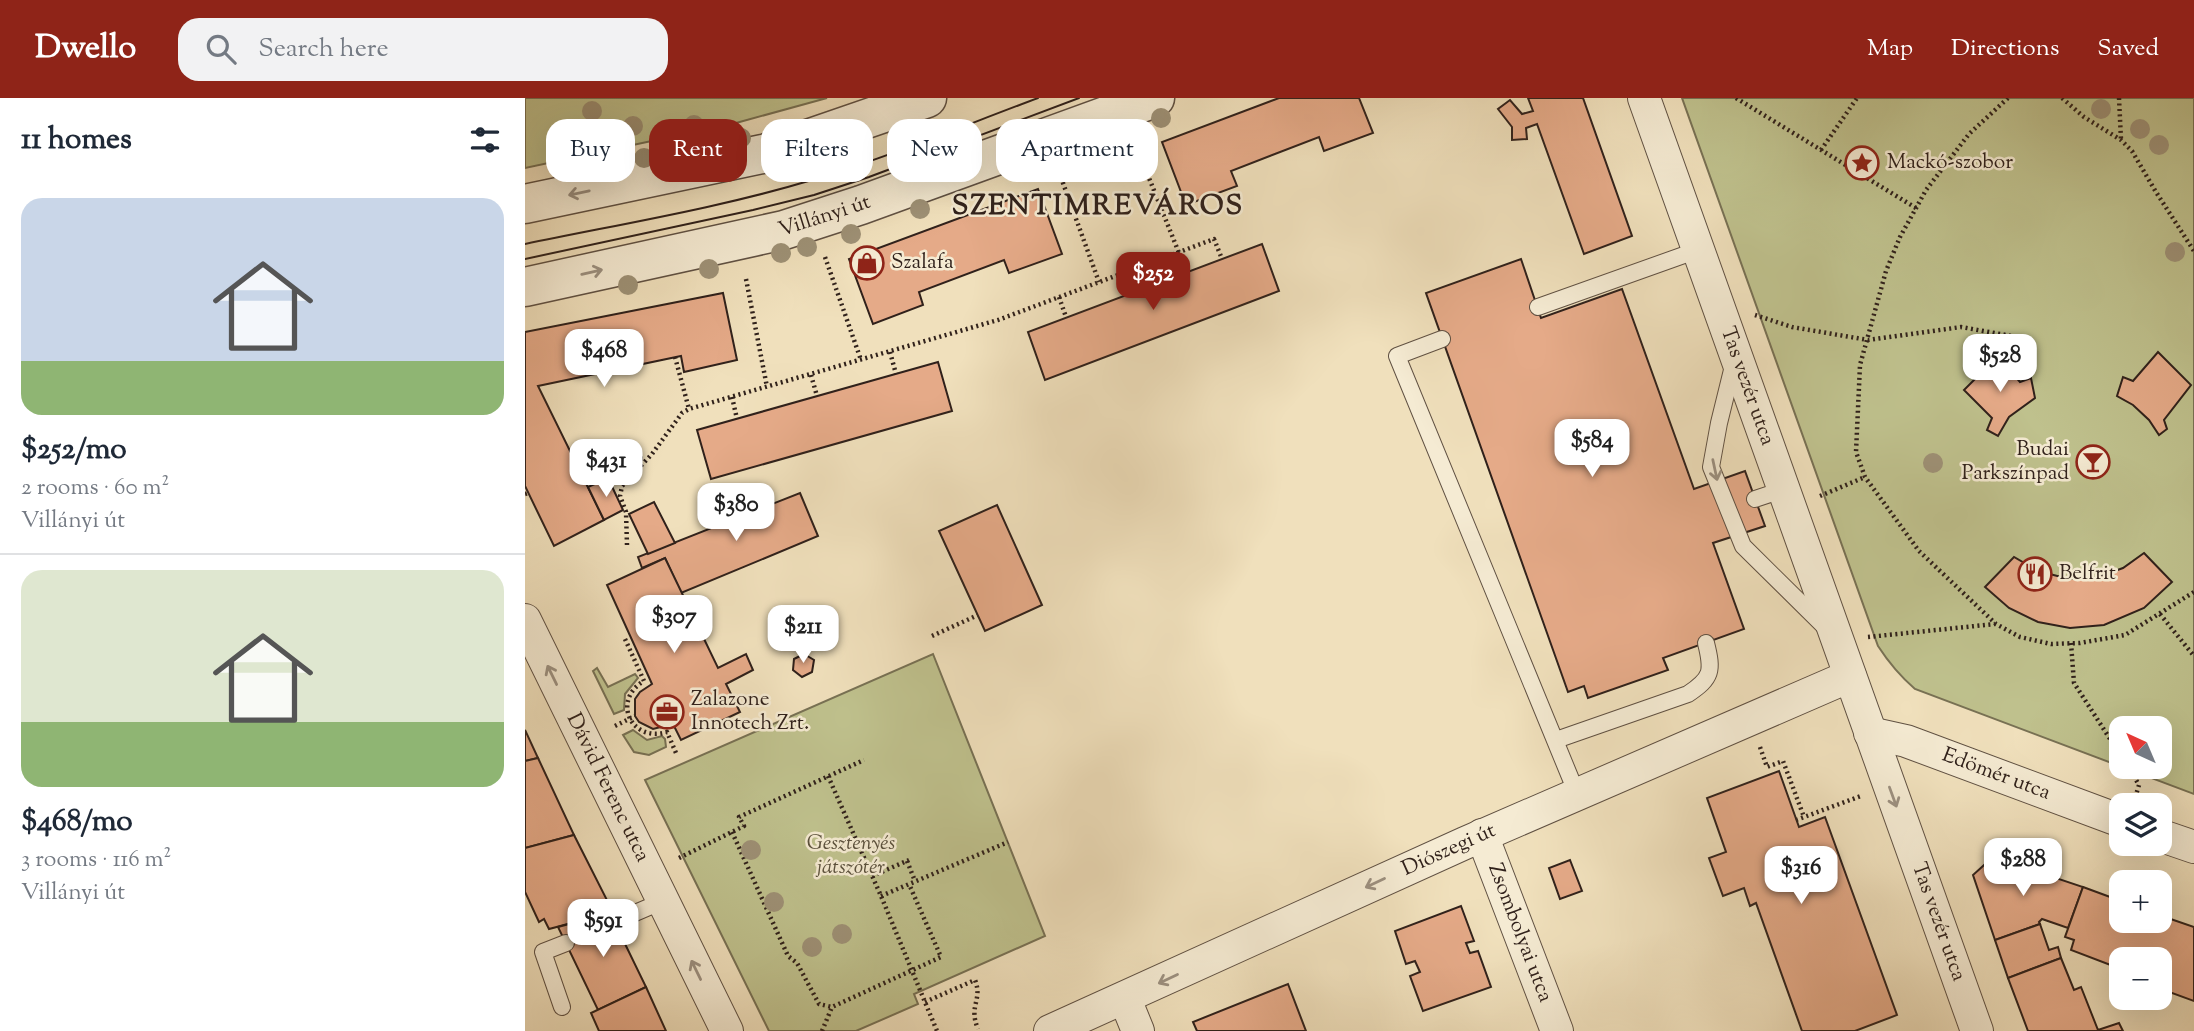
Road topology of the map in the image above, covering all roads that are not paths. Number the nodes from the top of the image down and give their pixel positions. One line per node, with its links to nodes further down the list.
1 (927, 98): 4 (street, one-way to 4)
2 (1155, 98): 6 (street, Villányi út, one-way to 2)
3 (1644, 98): 5 (street, Tas vezér utca)
4 (525, 204)
5 (1698, 250): 7 (lane); 9 (street, Tas vezér utca)
6 (525, 287)
7 (1538, 307)
8 (1442, 339): 17 (lane)
9 (1736, 352): 10 (street, Tas vezér utca); 13 (lane, one-way to 13)
10 (1785, 489): 11 (lane); 13 (street, Tas vezér utca)
11 (1755, 499)
12 (525, 620): 23 (street, Dávid Ferenc utca, one-way to 12)
13 (1838, 640): 15 (street, Tas vezér utca)
14 (1706, 643): 17 (lane)
15 (1850, 676): 16 (street, Tas vezér utca); 18 (street, Diószegi út)
16 (1870, 733): 19 (street, Edömér utca); 32 (street, Tas vezér utca, one-way to 32)
17 (1562, 738): 18 (lane)
18 (1577, 794): 20 (street, Diószegi út)
19 (2109, 817)
20 (1482, 835): 26 (street, Diószegi út, one-way to 26); 31 (street, Zsombolyai utca)
21 (2172, 839): 22 (street)
22 (2194, 847)
23 (663, 901): 24 (lane); 28 (street, Dávid Ferenc utca, one-way to 23)
24 (614, 922)
25 (566, 943): 27 (lane)
26 (1125, 999): 29 (street, Diószegi út); 30 (street)
27 (562, 1007)
28 (726, 1031)
29 (1050, 1031)
30 (1138, 1031)
31 (1557, 1031)
32 (1977, 1031)

